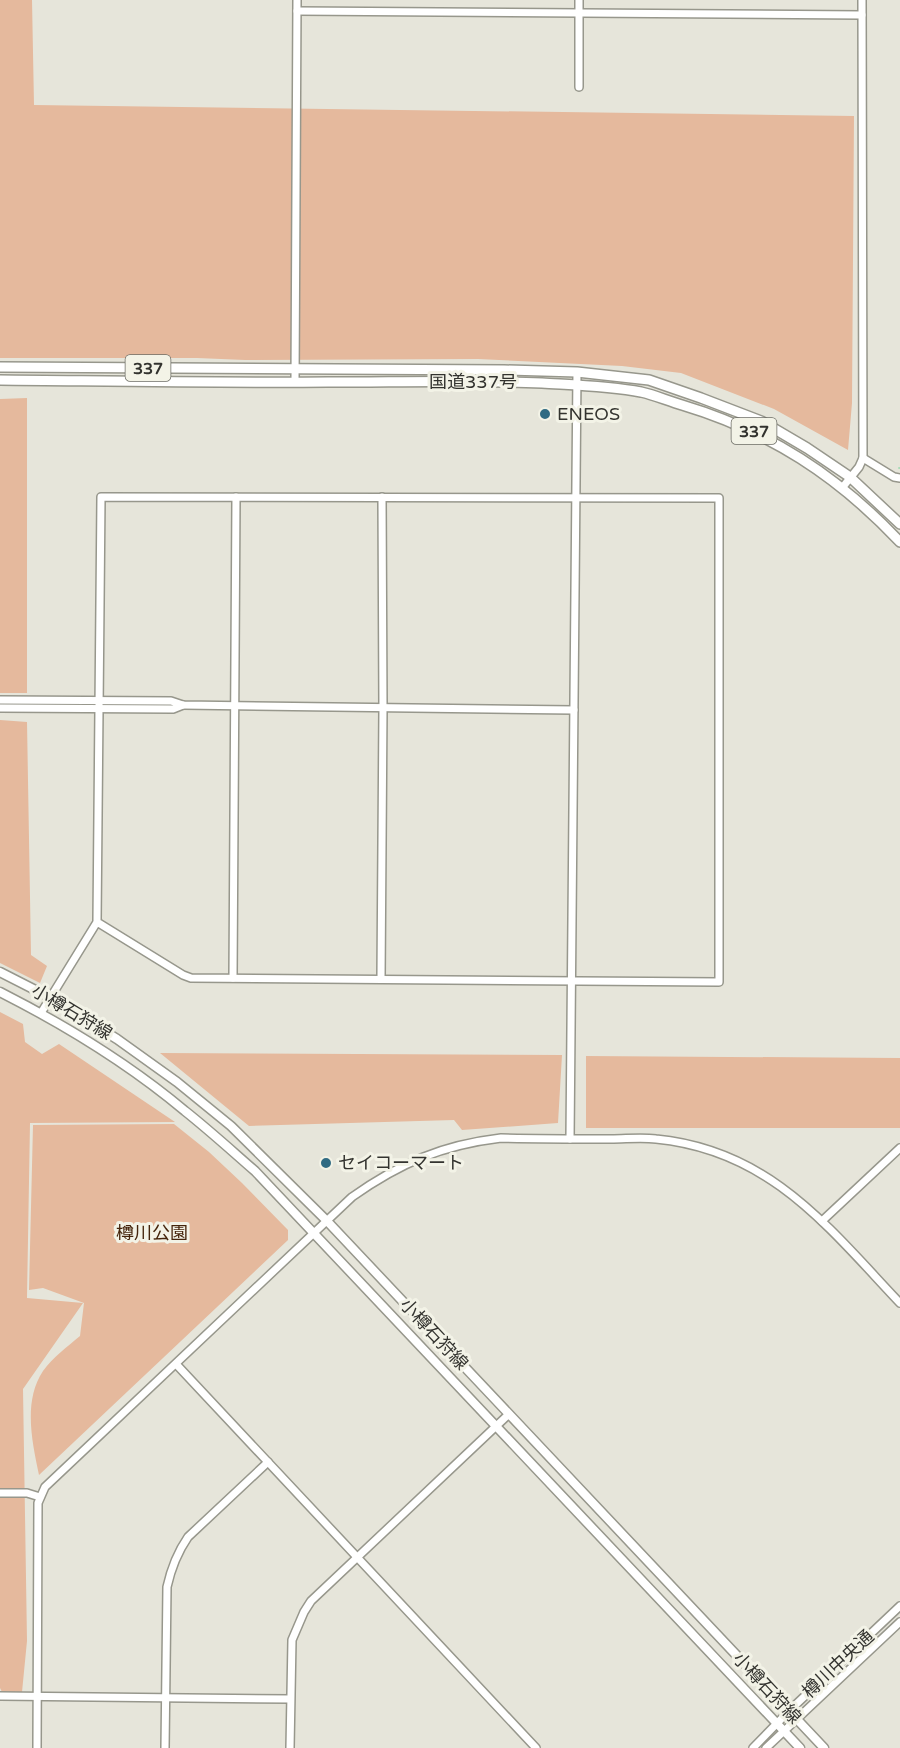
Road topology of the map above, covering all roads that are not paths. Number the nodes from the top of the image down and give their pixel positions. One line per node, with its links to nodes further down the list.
1 (297, 0): 4 (street)
2 (579, 0): 5 (street)
3 (862, 0): 6 (street)
4 (297, 11): 5 (street); 9 (street)
5 (578, 13): 6 (street); 7 (street)
6 (862, 15): 14 (street)
7 (579, 87)
8 (0, 367): 9 (highway, 国道337号 / 337)
9 (296, 369): 10 (highway, 国道337号 / 337); 12 (street)
10 (577, 372): 13 (street); 15 (highway, 国道337号 / 337)
11 (0, 380): 12 (highway, 国道337号 / 337)
12 (295, 382): 13 (highway, 国道337号 / 337)
13 (576, 385): 17 (highway, 国道337号 / 337); 20 (street)
14 (863, 458): 15 (street); 16 (street)
15 (850, 477): 17 (street); 21 (highway, 国道337号 / 337)
16 (900, 478)
17 (842, 488): 22 (highway, 国道337号 / 337)
18 (236, 497): 19 (street); 24 (street); 25 (street)
19 (382, 497): 20 (street); 27 (street)
20 (575, 499): 28 (street); 33 (street)
21 (900, 524)
22 (900, 542)
23 (0, 700): 24 (street)
24 (98, 705): 25 (street); 26 (street); 29 (street)
25 (235, 705): 27 (street); 31 (street)
26 (0, 708)
27 (383, 708): 28 (street); 32 (street)
28 (574, 710): 33 (street)
29 (97, 922): 31 (street); 35 (street)
30 (0, 972): 35 (main road, 小樽石狩線)
31 (233, 978): 32 (street)
32 (381, 979): 33 (street)
33 (572, 981): 37 (street)
34 (0, 992): 36 (main road, 小樽石狩線)
35 (51, 998): 36 (street); 39 (main road, 小樽石狩線)
36 (41, 1013): 41 (main road, 小樽石狩線)
37 (570, 1139): 39 (street); 40 (street)
38 (900, 1148): 40 (street)
39 (327, 1221): 41 (street); 44 (main road, 小樽石狩線)
40 (822, 1221): 42 (street)
41 (314, 1233): 43 (street); 45 (main road, 小樽石狩線)
42 (900, 1303)
43 (176, 1364): 46 (street); 48 (street)
44 (509, 1414): 45 (street); 56 (main road, 小樽石狩線)
45 (496, 1426): 49 (street); 58 (main road, 小樽石狩線)
46 (268, 1462): 49 (street); 54 (street)
47 (0, 1493): 48 (street)
48 (40, 1497): 53 (street)
49 (357, 1557): 55 (street); 63 (street)
50 (898, 1611): 56 (street, 樽川中央通)
51 (900, 1622): 57 (street, 樽川中央通)
52 (0, 1696): 53 (street)
53 (37, 1696): 54 (street); 60 (street)
54 (165, 1699): 55 (street); 61 (street)
55 (290, 1699): 62 (street)
56 (789, 1711): 57 (main road, 小樽石狩線); 58 (street, 樽川中央通)
57 (797, 1719): 59 (street, 樽川中央通); 67 (main road, 小樽石狩線)
58 (777, 1723): 59 (main road, 小樽石狩線); 64 (street, 樽川中央通)
59 (784, 1731): 65 (street, 樽川中央通); 66 (main road, 小樽石狩線)
60 (37, 1748)
61 (165, 1748)
62 (290, 1748)
63 (536, 1748)
64 (753, 1748)
65 (766, 1748)
66 (800, 1748)
67 (824, 1748)

